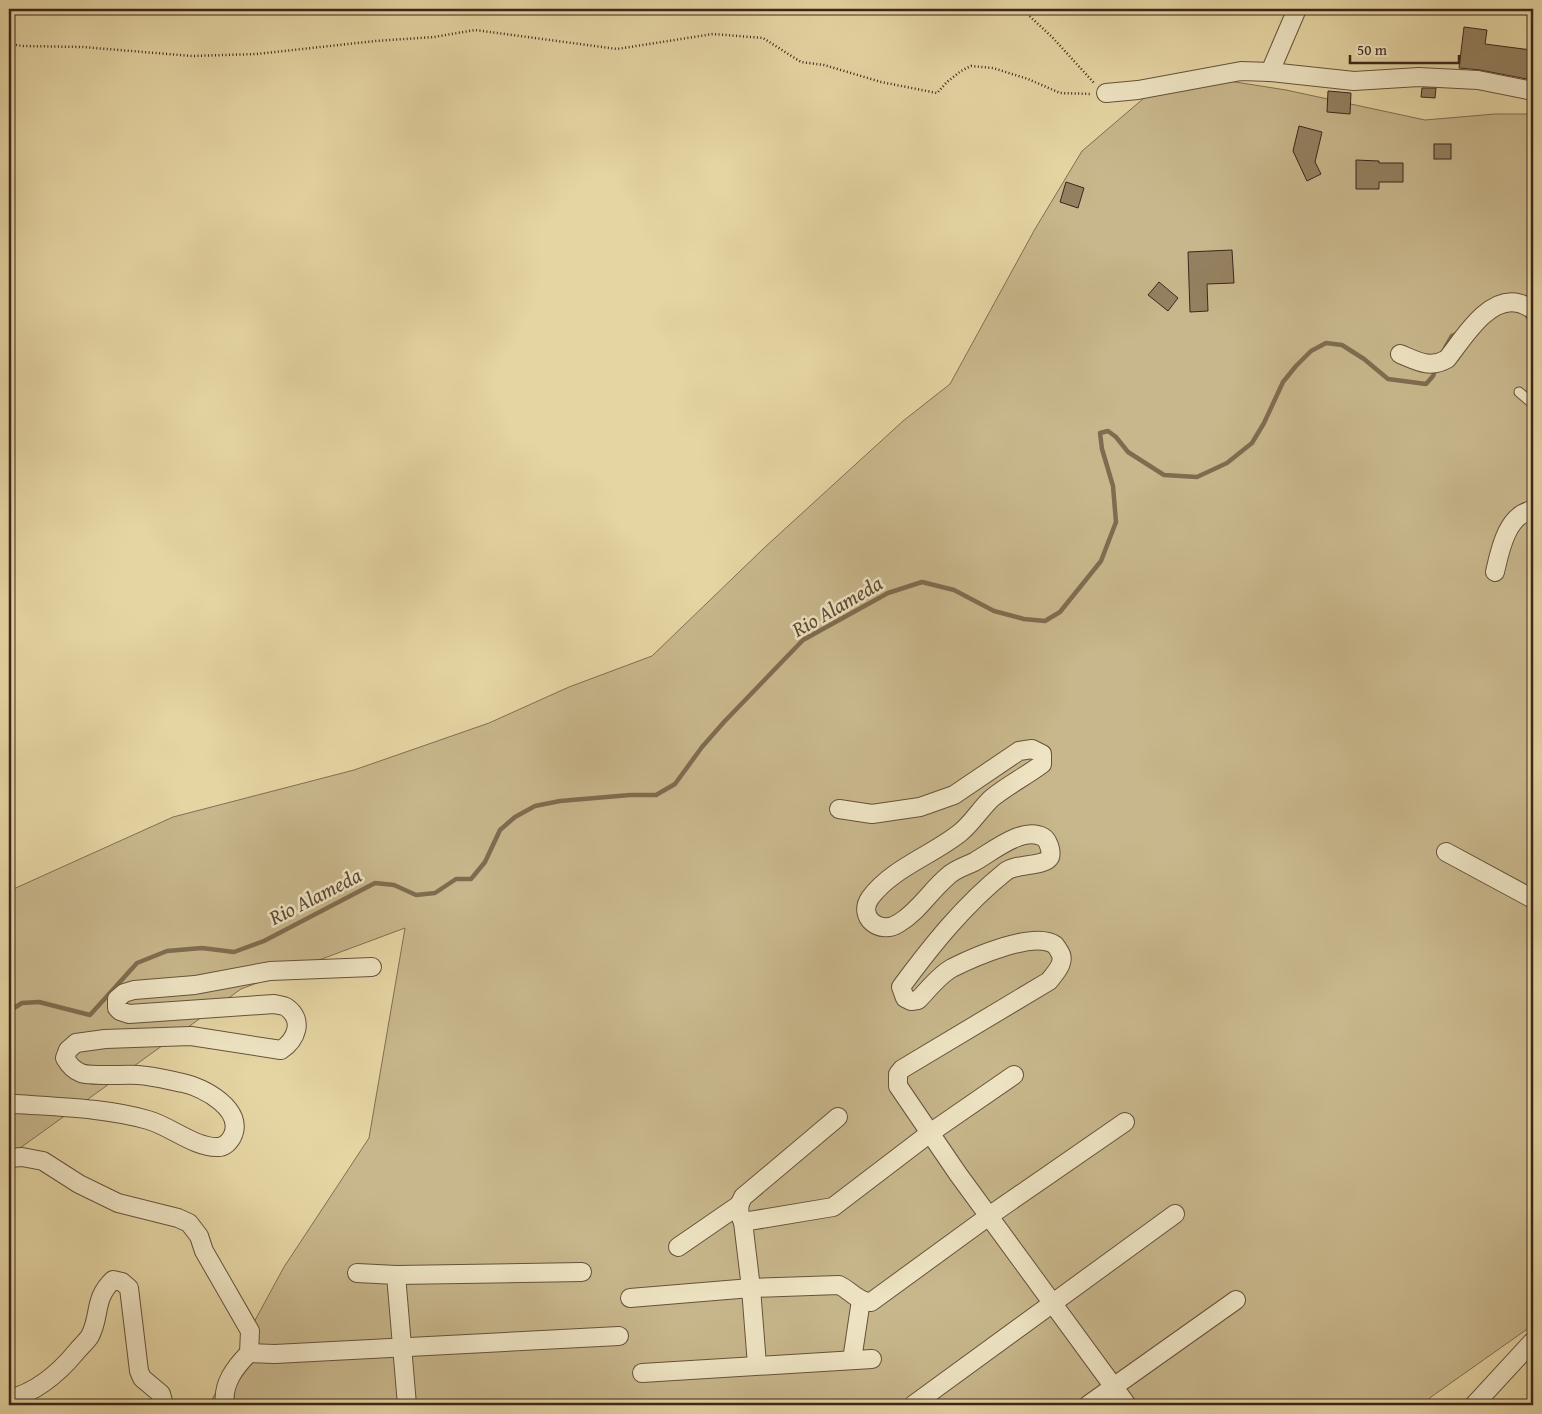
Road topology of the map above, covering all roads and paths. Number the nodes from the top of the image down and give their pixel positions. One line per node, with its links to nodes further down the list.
1 (1022, 9): 6 (path)
2 (1297, 9): 4 (street)
3 (9, 44): 6 (path)
4 (1270, 72): 5 (street); 6 (street)
5 (1533, 91)
6 (1106, 93)
7 (1533, 309): 8 (street)
8 (1400, 354)
9 (1519, 392): 10 (lane)
10 (1533, 404)
11 (1533, 510): 12 (street)
12 (1495, 572)
13 (839, 809): 21 (street)
14 (1446, 852): 15 (street)
15 (1533, 899)
16 (372, 967): 18 (street)
17 (1014, 1076): 21 (street)
18 (9, 1105)
19 (838, 1117): 23 (street)
20 (1125, 1122): 25 (street)
21 (930, 1133): 23 (street); 25 (street)
22 (9, 1158): 38 (street)
23 (741, 1213): 26 (street); 30 (street)
24 (1175, 1214): 34 (street)
25 (989, 1216): 32 (street); 34 (street)
26 (678, 1247)
27 (582, 1272): 29 (street)
28 (357, 1273): 29 (street)
29 (396, 1275): 37 (street)
30 (751, 1288): 31 (street); 32 (street); 41 (street)
31 (630, 1298)
32 (861, 1300): 40 (street)
33 (1236, 1300): 43 (street)
34 (1053, 1303): 43 (street); 48 (street)
35 (619, 1336): 37 (street)
36 (1533, 1342): 51 (street)
37 (403, 1346): 38 (street); 47 (street)
38 (249, 1353): 46 (street)
39 (872, 1359): 40 (street)
40 (852, 1360): 41 (street)
41 (757, 1365): 42 (street)
42 (642, 1374)
43 (1114, 1386): 49 (street); 50 (street)
44 (9, 1399): 45 (street)
45 (164, 1405)
46 (225, 1405)
47 (407, 1405)
48 (913, 1405)
49 (1088, 1405)
50 (1127, 1405)
51 (1474, 1405)

